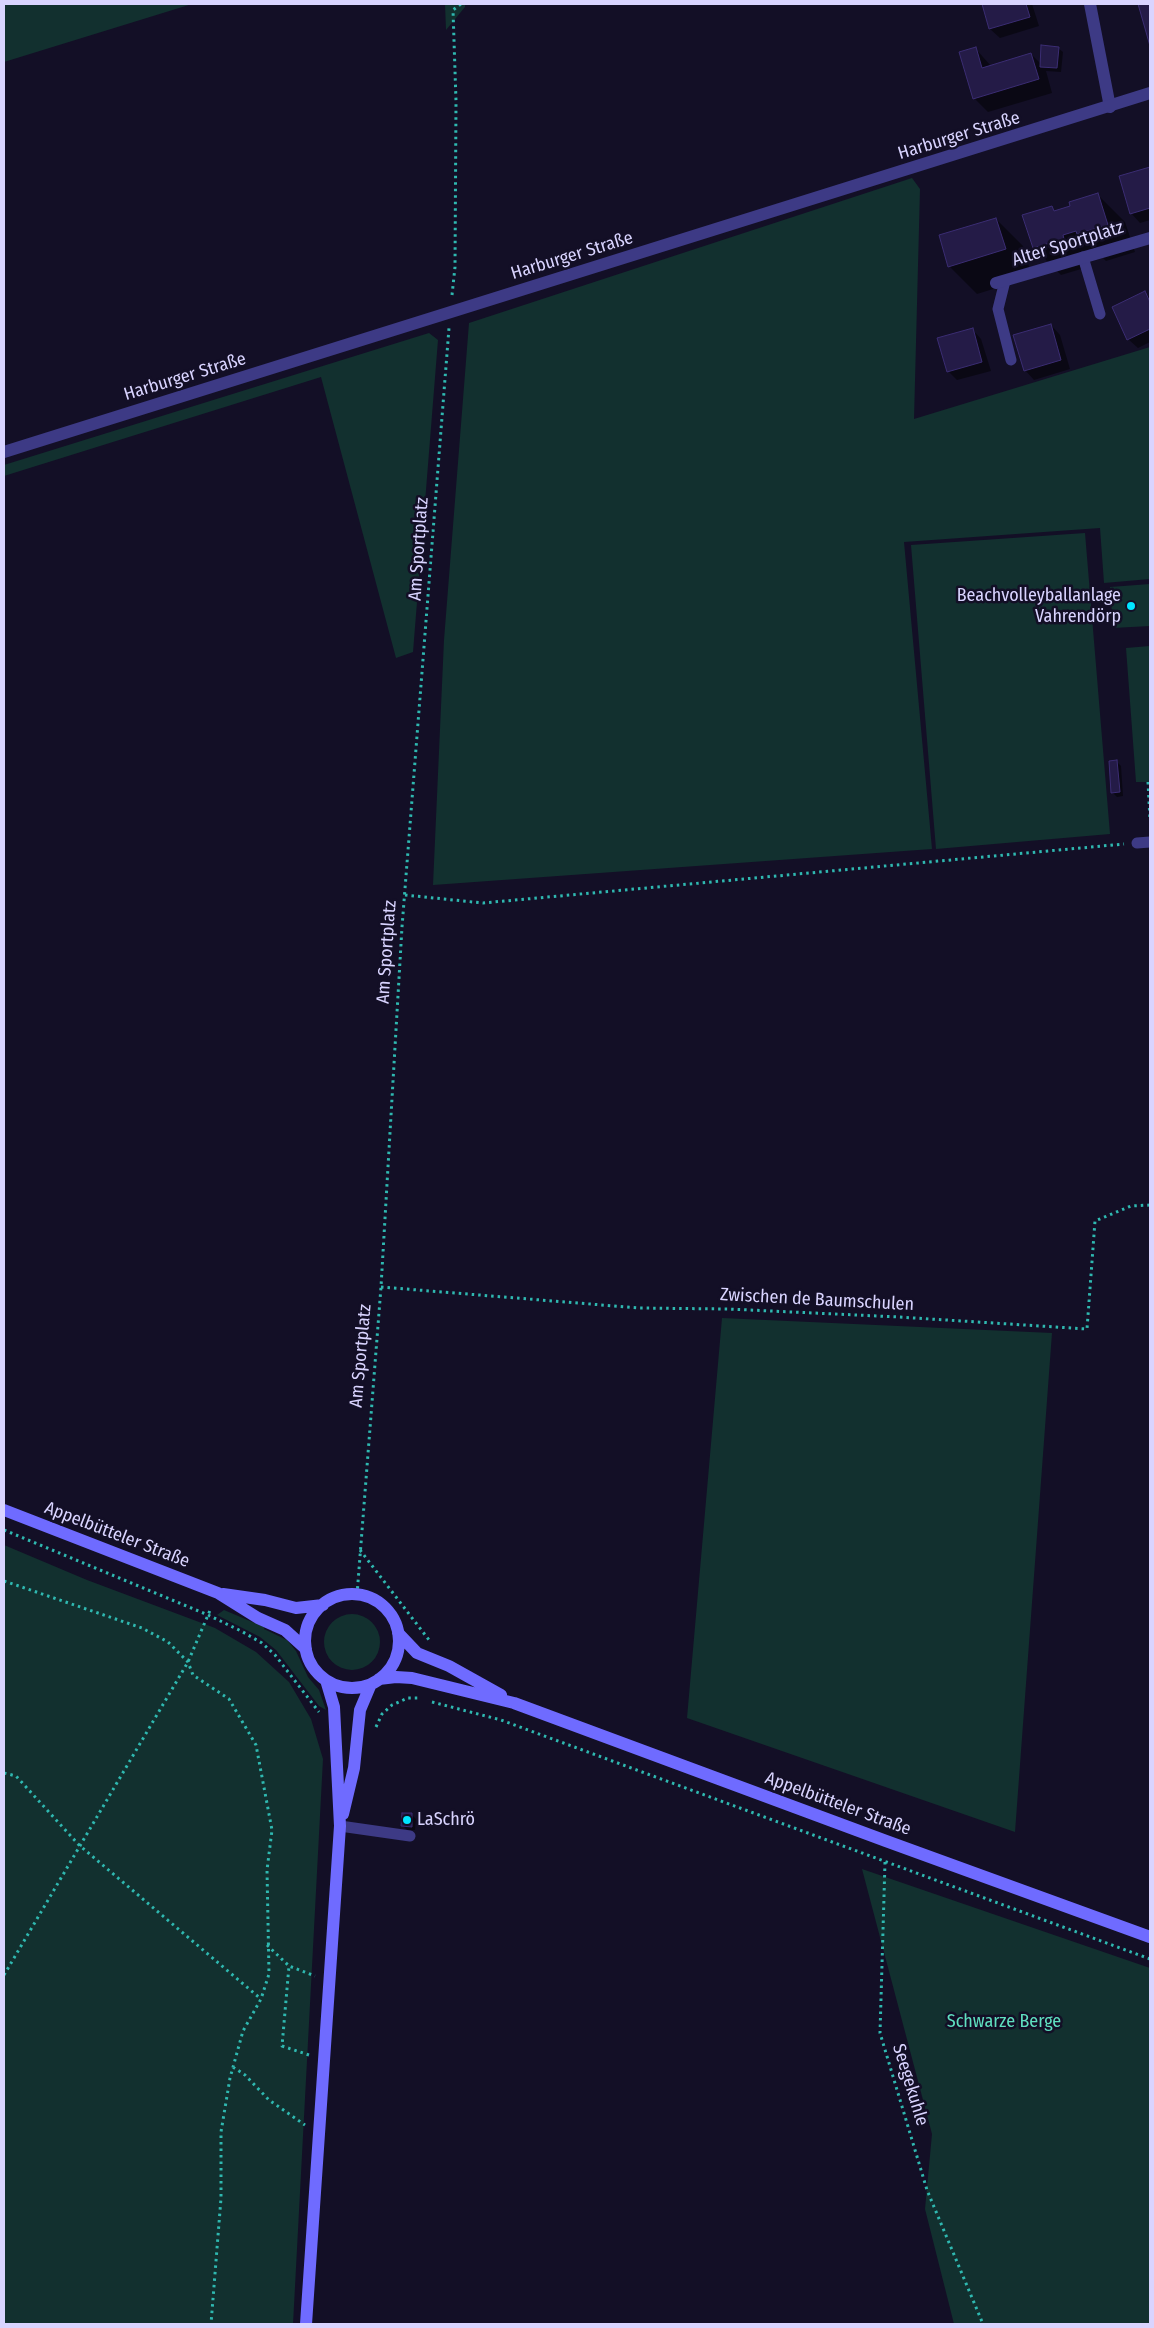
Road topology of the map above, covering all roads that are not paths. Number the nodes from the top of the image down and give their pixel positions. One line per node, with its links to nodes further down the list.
1 (1090, 4): 3 (street)
2 (1150, 93): 3 (street, Harburger Straße)
3 (1110, 107): 9 (street, Harburger Straße)
4 (1150, 238): 5 (street, Alter Sportplatz)
5 (1083, 257): 6 (street, Alter Sportplatz); 7 (lane)
6 (1000, 282): 8 (lane)
7 (1100, 314)
8 (1011, 360)
9 (4, 452)
10 (1150, 842): 11 (lane)
11 (1136, 843)
12 (4, 1510): 13 (main road, Appelbütteler Straße)
13 (218, 1593): 14 (main road, Appelbütteler Straße); 16 (main road, Appelbütteler Straße)
14 (324, 1604): 15 (main road); 16 (main road)
15 (398, 1632): 18 (main road); 19 (main road, Appelbütteler Straße)
16 (306, 1649): 17 (main road)
17 (326, 1680): 18 (main road); 20 (main road)
18 (375, 1682): 19 (main road, Appelbütteler Straße); 20 (main road)
19 (514, 1703): 22 (main road, Appelbütteler Straße)
20 (340, 1826): 21 (lane); 23 (main road)
21 (410, 1836)
22 (1150, 1936)
23 (306, 2324)

